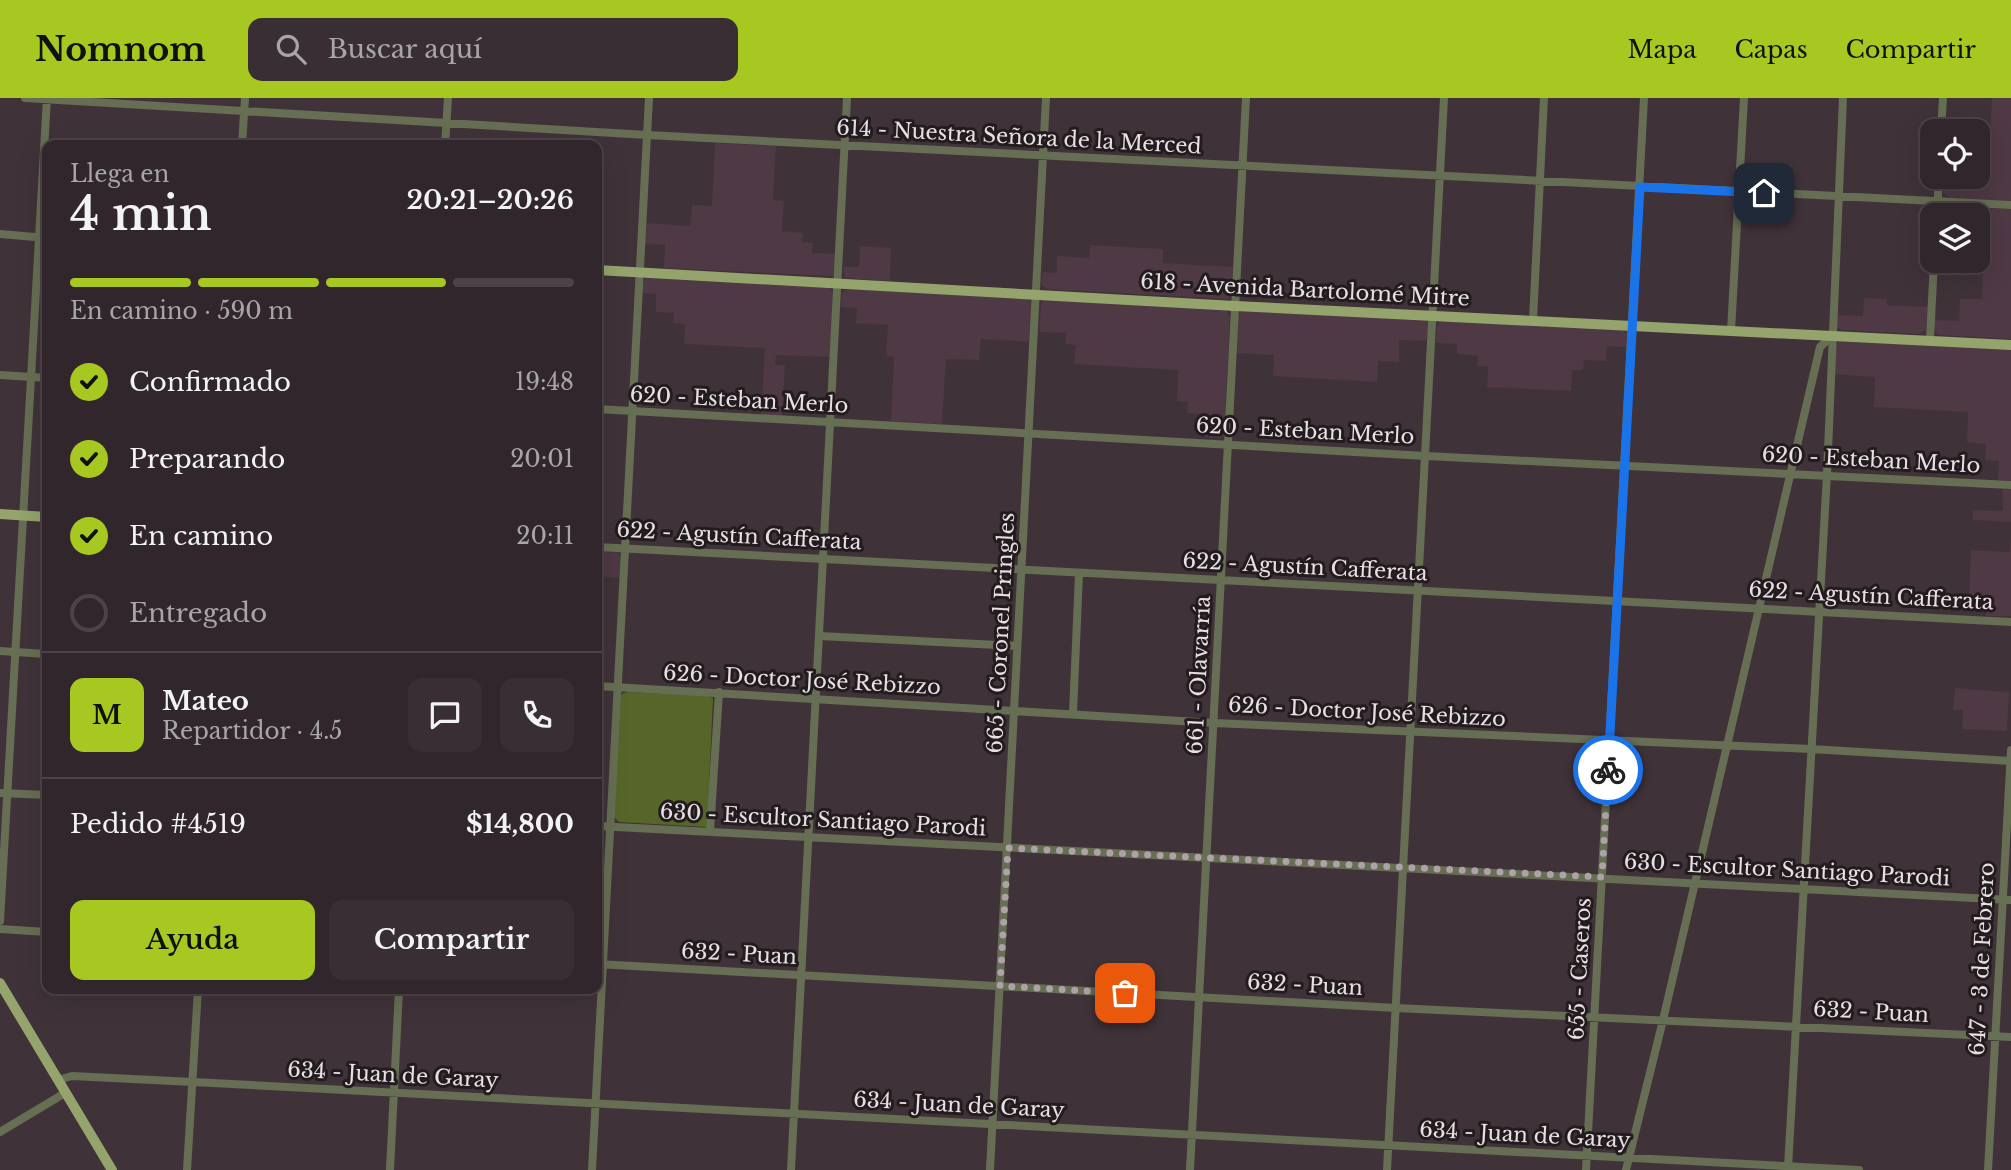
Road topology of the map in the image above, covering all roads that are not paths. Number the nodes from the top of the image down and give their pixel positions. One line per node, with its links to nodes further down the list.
1 (25, 98): 14 (street, 614 - Nuestra Señora de la Merced)
2 (245, 98): 15 (street)
3 (448, 98): 17 (street)
4 (649, 98): 18 (street)
5 (847, 98): 22 (street)
6 (1046, 98): 23 (street, 665 - Coronel Pringles)
7 (1246, 98): 24 (street, 661 - Olavarría)
8 (1444, 98): 25 (street)
9 (1544, 98): 26 (street)
10 (1644, 98): 27 (street, 655 - Caseros)
11 (1744, 98): 29 (street)
12 (1843, 98): 30 (street)
13 (1943, 98): 16 (street)
14 (47, 99): 15 (street, 614 - Nuestra Señora de la Merced); 19 (street)
15 (244, 110): 17 (street, 614 - Nuestra Señora de la Merced); 20 (street)
16 (1942, 119)
17 (446, 122): 18 (street, 614 - Nuestra Señora de la Merced); 21 (street)
18 (648, 135): 22 (street, 614 - Nuestra Señora de la Merced); 37 (street)
19 (46, 140)
20 (242, 140)
21 (445, 140)
22 (845, 145): 23 (street, 614 - Nuestra Señora de la Merced); 39 (street)
23 (1043, 155): 24 (street, 614 - Nuestra Señora de la Merced); 40 (street, 665 - Coronel Pringles)
24 (1243, 167): 25 (street, 614 - Nuestra Señora de la Merced); 41 (street, 661 - Olavarría)
25 (1440, 177): 26 (street, 614 - Nuestra Señora de la Merced); 42 (street)
26 (1541, 181): 27 (street, 614 - Nuestra Señora de la Merced); 43 (street)
27 (1640, 187): 29 (street, 614 - Nuestra Señora de la Merced); 44 (street, 655 - Caseros)
28 (1938, 189): 31 (street)
29 (1739, 191): 30 (street, 614 - Nuestra Señora de la Merced); 45 (street)
30 (1838, 196): 31 (street, 614 - Nuestra Señora de la Merced); 46 (street)
31 (1937, 202): 32 (street, 614 - Nuestra Señora de la Merced)
32 (2011, 205)
33 (0, 234): 34 (street)
34 (42, 237)
35 (42, 249): 50 (street)
36 (602, 270): 37 (main road, 618 - Avenida Bartolomé Mitre)
37 (640, 272): 39 (main road, 618 - Avenida Bartolomé Mitre); 53 (street)
38 (1933, 273): 47 (street)
39 (838, 285): 40 (main road, 618 - Avenida Bartolomé Mitre); 54 (street)
40 (1036, 295): 41 (main road, 618 - Avenida Bartolomé Mitre); 55 (street, 665 - Coronel Pringles)
41 (1236, 306): 42 (main road, 618 - Avenida Bartolomé Mitre); 56 (street, 661 - Olavarría)
42 (1433, 316): 43 (main road, 618 - Avenida Bartolomé Mitre); 57 (street)
43 (1533, 320): 44 (main road, 618 - Avenida Bartolomé Mitre)
44 (1632, 325): 45 (main road, 618 - Avenida Bartolomé Mitre); 58 (street, 655 - Caseros)
45 (1731, 331): 46 (main road, 618 - Avenida Bartolomé Mitre)
46 (1832, 336): 47 (main road, 618 - Avenida Bartolomé Mitre); 59 (street); 60 (street)
47 (1930, 340): 48 (main road, 618 - Avenida Bartolomé Mitre)
48 (2011, 345)
49 (0, 375): 50 (street)
50 (31, 377): 51 (street); 63 (street)
51 (42, 378)
52 (602, 409): 53 (street, 620 - Esteban Merlo)
53 (631, 411): 54 (street, 620 - Esteban Merlo); 66 (street)
54 (831, 423): 55 (street, 620 - Esteban Merlo); 67 (street)
55 (1028, 433): 56 (street, 620 - Esteban Merlo); 68 (street, 665 - Coronel Pringles)
56 (1228, 445): 57 (street, 620 - Esteban Merlo); 70 (street, 661 - Olavarría)
57 (1426, 456): 58 (street, 620 - Esteban Merlo); 71 (street)
58 (1624, 466): 59 (street, 620 - Esteban Merlo); 72 (street, 655 - Caseros)
59 (1791, 473): 60 (street, 620 - Esteban Merlo); 73 (street)
60 (1827, 474): 61 (street, 620 - Esteban Merlo); 74 (street)
61 (2011, 485)
62 (0, 514): 63 (main road)
63 (24, 515): 64 (main road); 79 (street)
64 (42, 517)
65 (602, 547): 66 (street, 622 - Agustín Cafferata)
66 (624, 549): 67 (street, 622 - Agustín Cafferata); 82 (street)
67 (823, 559): 68 (street, 622 - Agustín Cafferata); 76 (street)
68 (1021, 570): 69 (street, 622 - Agustín Cafferata); 77 (street, 665 - Coronel Pringles)
69 (1079, 574): 70 (street, 622 - Agustín Cafferata); 86 (street)
70 (1221, 581): 71 (street, 622 - Agustín Cafferata); 87 (street, 661 - Olavarría)
71 (1419, 592): 72 (street, 622 - Agustín Cafferata); 88 (street)
72 (1617, 603): 73 (street, 622 - Agustín Cafferata); 89 (street, 655 - Caseros)
73 (1760, 609): 74 (street, 622 - Agustín Cafferata); 90 (street)
74 (1818, 612): 75 (street, 622 - Agustín Cafferata); 91 (street)
75 (2011, 622)
76 (819, 636): 77 (street); 84 (street)
77 (1017, 646): 85 (street, 665 - Coronel Pringles)
78 (0, 651): 79 (street)
79 (16, 652): 80 (street); 94 (street)
80 (42, 654)
81 (602, 686): 82 (street, 626 - Doctor José Rebizzo)
82 (617, 687): 83 (street, 626 - Doctor José Rebizzo); 97 (street)
83 (719, 692): 84 (street, 626 - Doctor José Rebizzo); 98 (street)
84 (816, 698): 85 (street, 626 - Doctor José Rebizzo); 99 (street)
85 (1015, 709): 86 (street, 626 - Doctor José Rebizzo); 100 (street, 665 - Coronel Pringles)
86 (1073, 713): 87 (street, 626 - Doctor José Rebizzo)
87 (1214, 723): 88 (street, 626 - Doctor José Rebizzo); 101 (street, 661 - Olavarría)
88 (1412, 732): 89 (street, 626 - Doctor José Rebizzo); 102 (street)
89 (1610, 741): 90 (street, 626 - Doctor José Rebizzo); 103 (street, 655 - Caseros)
90 (1727, 746): 91 (street, 626 - Doctor José Rebizzo); 104 (street)
91 (1811, 749): 93 (street, 626 - Doctor José Rebizzo); 105 (street)
92 (2011, 750): 93 (street, 647 - 3 de Febrero)
93 (2011, 761): 106 (street, 647 - 3 de Febrero)
94 (4, 793): 95 (street); 107 (street)
95 (42, 795)
96 (602, 826): 97 (street, 630 - Escultor Santiago Parodi)
97 (609, 826): 98 (street, 630 - Escultor Santiago Parodi); 110 (street)
98 (710, 831): 99 (street, 630 - Escultor Santiago Parodi)
99 (808, 837): 100 (street, 630 - Escultor Santiago Parodi); 112 (street)
100 (1008, 848): 101 (street, 630 - Escultor Santiago Parodi); 114 (street, 665 - Coronel Pringles)
101 (1206, 858): 102 (street, 630 - Escultor Santiago Parodi); 118 (street, 661 - Olavarría)
102 (1403, 869): 103 (street, 630 - Escultor Santiago Parodi); 119 (street)
103 (1602, 877): 104 (street, 630 - Escultor Santiago Parodi); 120 (street, 655 - Caseros)
104 (1694, 883): 105 (street, 630 - Escultor Santiago Parodi); 121 (street)
105 (1804, 888): 106 (street, 630 - Escultor Santiago Parodi); 122 (street)
106 (2007, 900): 123 (street, 647 - 3 de Febrero)
107 (0, 921)
108 (0, 929): 109 (street)
109 (42, 932)
110 (602, 933)
111 (602, 964): 112 (street, 632 - Puan)
112 (801, 975): 114 (street, 632 - Puan); 130 (street)
113 (0, 983): 125 (main road)
114 (1000, 986): 118 (street, 632 - Puan); 131 (street, 665 - Coronel Pringles)
115 (198, 994): 126 (street)
116 (399, 994): 127 (street)
117 (599, 994): 129 (street)
118 (1200, 997): 119 (street, 632 - Puan); 133 (street, 661 - Olavarría)
119 (1396, 1008): 120 (street, 632 - Puan); 134 (street)
120 (1595, 1017): 121 (street, 632 - Puan); 135 (street, 655 - Caseros)
121 (1663, 1020): 122 (street, 632 - Puan); 136 (street)
122 (1796, 1026): 123 (street, 632 - Puan); 137 (street)
123 (1995, 1036): 124 (street, 632 - Puan); 149 (street, 647 - 3 de Febrero)
124 (2011, 1037)
125 (58, 1080): 126 (street, 634 - Juan de Garay); 128 (main road)
126 (192, 1082): 127 (street, 634 - Juan de Garay); 139 (street)
127 (394, 1092): 129 (street, 634 - Juan de Garay); 140 (street)
128 (65, 1093): 132 (street); 138 (main road)
129 (595, 1103): 130 (street, 634 - Juan de Garay); 141 (street)
130 (794, 1114): 131 (street, 634 - Juan de Garay); 142 (street)
131 (992, 1125): 133 (street, 634 - Juan de Garay); 143 (street, 665 - Coronel Pringles)
132 (0, 1132)
133 (1192, 1136): 134 (street, 634 - Juan de Garay); 144 (street, 661 - Olavarría)
134 (1388, 1145): 135 (street, 634 - Juan de Garay); 145 (street)
135 (1587, 1156): 136 (street, 634 - Juan de Garay); 146 (street, 655 - Caseros)
136 (1629, 1157): 137 (street, 634 - Juan de Garay); 147 (street)
137 (1788, 1168): 148 (street, 634 - Juan de Garay)
138 (112, 1170)
139 (187, 1170)
140 (390, 1170)
141 (592, 1170)
142 (791, 1170)
143 (990, 1170)
144 (1190, 1170)
145 (1387, 1170)
146 (1586, 1170)
147 (1626, 1170)
148 (1859, 1170)
149 (1988, 1170)

